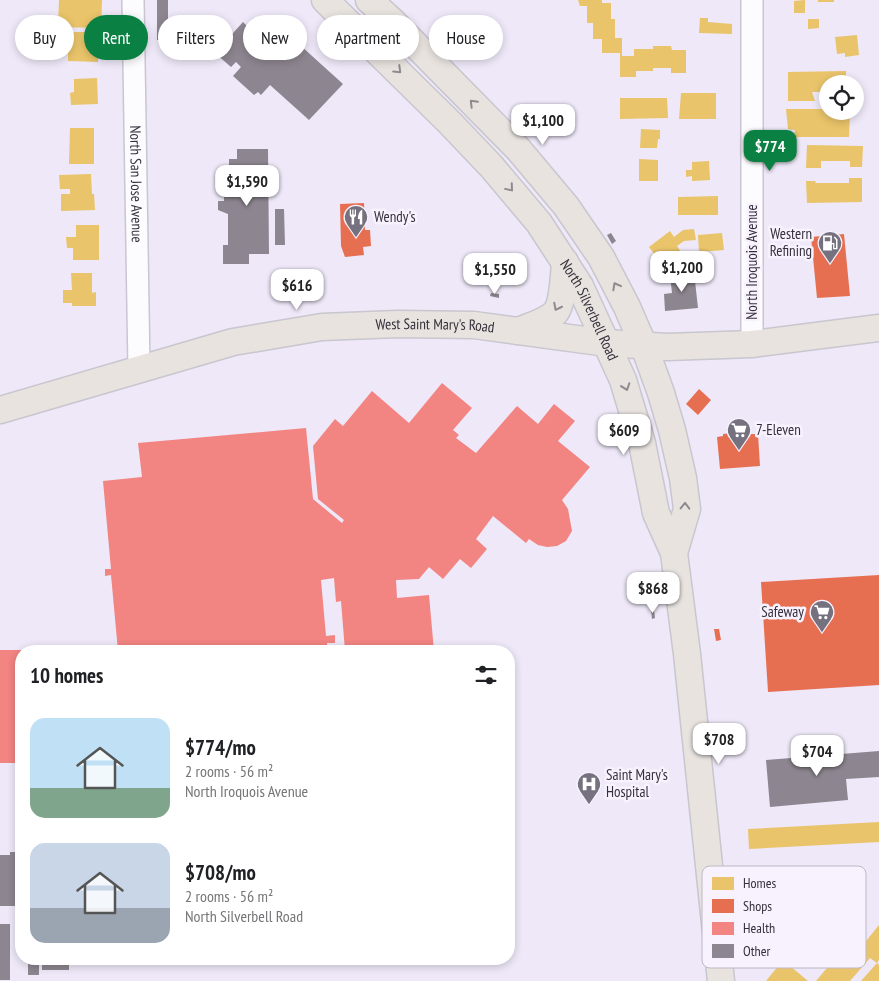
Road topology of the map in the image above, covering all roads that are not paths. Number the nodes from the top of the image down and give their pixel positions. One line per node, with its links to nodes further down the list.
1 (133, 0): 11 (street, North San Jose Avenue)
2 (325, 0): 5 (main road, North Silverbell Road, one-way to 5)
3 (369, 0): 10 (main road, North Silverbell Road, one-way to 3)
4 (752, 0): 9 (street, North Iroquois Avenue)
5 (565, 262): 7 (main road, one-way to 7); 8 (main road, North Silverbell Road)
6 (879, 328): 9 (main road, West Saint Mary's Road)
7 (518, 331): 8 (main road, West Saint Mary's Road); 11 (main road, West Saint Mary's Road)
8 (607, 343): 10 (main road, West Saint Mary's Road); 13 (main road, North Silverbell Road, one-way to 13)
9 (752, 344): 10 (main road, West Saint Mary's Road)
10 (644, 346): 13 (main road, North Silverbell Road, one-way to 10)
11 (139, 369): 12 (main road, West Saint Mary's Road)
12 (0, 410)
13 (674, 554): 14 (main road, North Silverbell Road)
14 (709, 866)
15 (720, 968): 16 (main road, North Silverbell Road)
16 (721, 981)

